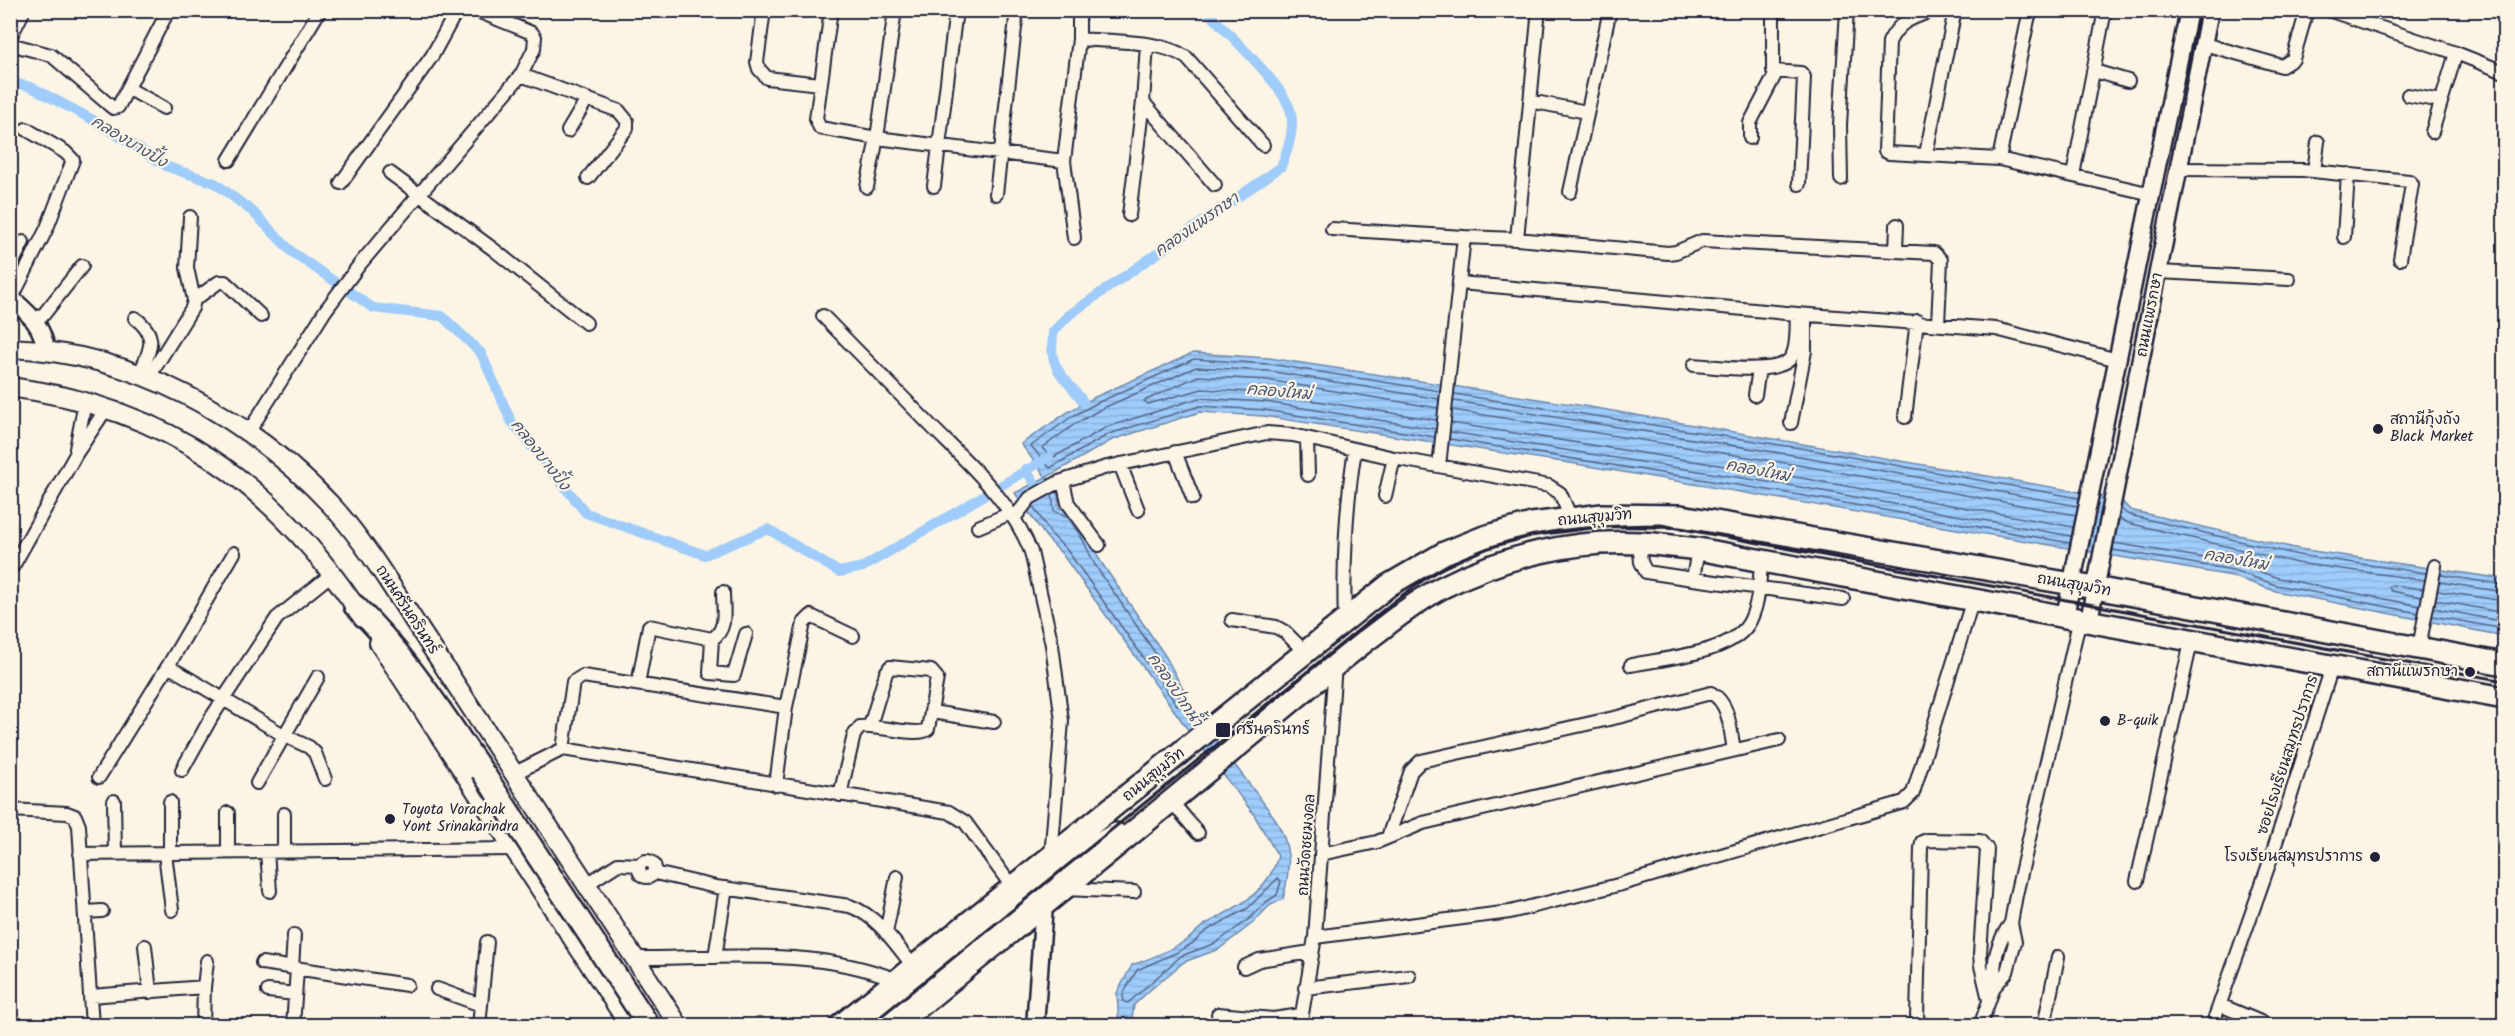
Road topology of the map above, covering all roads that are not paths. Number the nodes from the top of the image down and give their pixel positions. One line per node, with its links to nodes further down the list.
1 (24, 10): 24 (street)
2 (320, 10): 55 (street)
3 (457, 10): 64 (street)
4 (475, 10): 33 (street)
5 (764, 10): 35 (street)
6 (831, 10): 35 (street)
7 (895, 10): 47 (street)
8 (956, 10): 50 (street)
9 (1017, 10): 52 (street)
10 (1079, 10): 25 (street)
11 (1610, 10): 43 (street)
12 (1773, 10): 32 (street)
13 (1847, 10): 63 (street)
14 (1933, 10): 53 (street)
15 (1955, 10): 53 (street)
16 (2030, 10): 54 (street)
17 (2105, 10): 30 (street)
18 (2189, 10): 71 (main road, ถนนแพรกษา)
19 (2210, 10): 27 (main road, ถนนแพรกษา)
20 (2307, 10): 27 (street)
21 (2328, 10): 29 (street)
22 (166, 15): 36 (street)
23 (1539, 20): 39 (street)
24 (10, 38)
25 (1079, 39): 28 (street); 56 (street)
26 (10, 44): 36 (street)
27 (2204, 44): 57 (main road, ถนนแพรกษา)
28 (1147, 45): 41 (street); 51 (street)
29 (2456, 53): 31 (street); 40 (street)
30 (2094, 71): 34 (street); 61 (street)
31 (2505, 72)
32 (1776, 73): 48 (street); 65 (street)
33 (521, 75): 38 (street); 72 (street)
34 (2128, 81)
35 (820, 84): 47 (street)
36 (129, 89): 42 (street)
37 (2408, 95): 40 (street)
38 (587, 99): 45 (street); 62 (street)
39 (1530, 101): 43 (street); 80 (street)
40 (2441, 101): 46 (street)
41 (1143, 102): 66 (street); 73 (street)
42 (164, 108)
43 (1587, 112): 69 (street)
44 (26, 129): 89 (street)
45 (568, 131)
46 (2432, 132)
47 (877, 138): 50 (street); 68 (street)
48 (1750, 138)
49 (2318, 142): 58 (street)
50 (938, 145): 52 (street); 67 (street)
51 (1263, 145)
52 (999, 153): 56 (street); 70 (street)
53 (1926, 154): 54 (street)
54 (1999, 159): 61 (street)
55 (229, 160)
56 (1064, 162): 79 (street)
57 (2179, 169): 58 (street); 86 (main road, ถนนแพรกษา)
58 (2314, 171): 60 (street)
59 (390, 173): 72 (street)
60 (2348, 174): 78 (street); 83 (street)
61 (2073, 175): 71 (street)
62 (588, 178)
63 (1840, 179)
64 (341, 183)
65 (1799, 184)
66 (1215, 185)
67 (934, 186)
68 (867, 187)
69 (1570, 192)
70 (996, 194)
71 (2152, 194): 101 (main road, ถนนแพรกษา)
72 (419, 195): 97 (street); 111 (street)
73 (1129, 215)
74 (190, 217): 90 (street)
75 (1897, 225): 82 (street)
76 (1332, 229): 77 (street)
77 (1464, 237): 80 (street); 88 (street)
78 (2344, 237)
79 (1074, 238)
80 (1517, 239): 82 (street)
81 (23, 242): 85 (street)
82 (1896, 251): 98 (street)
83 (2400, 259)
84 (82, 266): 95 (street)
85 (10, 268)
86 (2158, 272): 87 (street); 138 (main road, ถนนแพรกษา)
87 (2289, 279)
88 (1460, 283): 91 (street); 118 (street)
89 (11, 298): 95 (main road)
90 (194, 300): 92 (street); 104 (street)
91 (1801, 315): 96 (street); 103 (street); 110 (street)
92 (261, 316)
93 (823, 316): 124 (street)
94 (135, 318): 104 (street)
95 (35, 320): 100 (main road)
96 (1917, 321): 98 (street); 109 (street)
97 (586, 323)
98 (1938, 324): 101 (street)
99 (10, 348): 100 (main road, ถนนศรีนครินทร์)
100 (46, 349): 104 (main road, ถนนศรีนครินทร์)
101 (2118, 360): 136 (main road, ถนนแพรกษา)
102 (1694, 365): 103 (street)
103 (1759, 369): 106 (street)
104 (145, 375): 111 (main road, ถนนศรีนครินทร์)
105 (10, 387): 107 (main road)
106 (1755, 395)
107 (85, 402): 108 (main road); 115 (street)
108 (106, 409): 115 (street); 134 (main road)
109 (1905, 417)
110 (1791, 423)
111 (248, 433): 171 (main road, ถนนศรีนครินทร์)
112 (1307, 438): 113 (street); 114 (street); 119 (street)
113 (1355, 450): 116 (street); 146 (street)
114 (1174, 452): 117 (street); 122 (street)
115 (76, 454): 132 (street)
116 (1394, 458): 118 (street); 121 (street)
117 (1120, 464): 120 (street); 123 (street)
118 (1439, 466): 125 (street)
119 (1308, 475)
120 (1061, 481): 124 (street); 128 (street)
121 (1385, 496)
122 (1192, 498)
123 (1138, 510)
124 (1013, 512): 126 (street); 193 (street)
125 (1571, 518): 136 (highway, ถนนสุขุมวิท); 146 (highway, ถนนสุขุมวิท)
126 (978, 527)
127 (1639, 543): 129 (highway, ถนนสุขุมวิท); 135 (street); 155 (highway, ถนนสุขุมวิท)
128 (1099, 545)
129 (1698, 549): 131 (highway, ถนนสุขุมวิท); 135 (street)
130 (234, 553): 157 (street)
131 (1761, 561): 137 (street); 141 (highway, ถนนสุขุมวิท)
132 (13, 566)
133 (2435, 566): 150 (street)
134 (332, 574): 142 (main road); 161 (street)
135 (1693, 579): 137 (street)
136 (2072, 584): 138 (highway, ถนนสุขุมวิท); 144 (main road, ถนนแพรกษา)
137 (1759, 588): 140 (street); 156 (street)
138 (2095, 588): 143 (highway, ถนนสุขุมวิท); 144 (main road, ถนนแพรกษา)
139 (723, 592): 151 (street)
140 (1843, 599)
141 (1973, 599): 144 (highway, ถนนสุขุมวิท); 207 (street)
142 (355, 606): 185 (main road); 240 (highway, bridge)
143 (2197, 608): 149 (highway); 150 (highway, ถนนสุขุมวิท)
144 (2078, 618): 149 (highway, ถนนสุขุมวิท); 230 (street)
145 (1232, 620): 152 (street)
146 (1345, 621): 152 (highway, ถนนสุขุมวิท)
147 (746, 634): 151 (street)
148 (853, 636): 162 (street)
149 (2192, 638): 153 (highway, ถนนสุขุมวิท); 195 (street)
150 (2420, 638): 154 (highway, ถนนสุขุมวิท)
151 (712, 639): 159 (street)
152 (1305, 653): 193 (highway, ถนนสุขุมวิท)
153 (2333, 664): 160 (highway, ถนนสุขุมวิท); 232 (street, ซอยโรงเรียนสมุทรปราการ)
154 (2505, 664)
155 (1335, 665): 177 (highway, ถนนสุขุมวิท); 192 (street, ถนนวัดชยมงคล)
156 (1631, 665)
157 (168, 666): 161 (street); 172 (street)
158 (318, 677): 166 (street)
159 (638, 684): 162 (street); 168 (street)
160 (2505, 698)
161 (226, 699): 166 (street); 170 (street)
162 (786, 707): 175 (street)
163 (932, 712): 164 (street); 165 (street); 165 (street)
164 (994, 722)
165 (870, 726): 176 (street)
166 (285, 736): 173 (street); 174 (street)
167 (1779, 740): 169 (street)
168 (563, 749): 171 (street); 175 (street)
169 (1734, 750): 184 (street); 184 (street)
170 (182, 770)
171 (514, 774): 196 (main road, ถนนศรีนครินทร์)
172 (99, 777)
173 (325, 779)
174 (257, 783)
175 (776, 785): 176 (street)
176 (840, 795): 198 (street)
177 (1178, 796): 183 (street); 193 (highway, ถนนสุขุมวิท)
178 (114, 801): 189 (street)
179 (170, 802): 190 (street)
180 (10, 810): 191 (street)
181 (228, 813): 187 (street)
182 (284, 814): 186 (street)
183 (1198, 833)
184 (1388, 837): 192 (street)
185 (514, 849): 186 (street); 234 (main road)
186 (284, 851): 188 (street)
187 (228, 852): 188 (street); 190 (street)
188 (267, 852): 199 (street)
189 (115, 853): 190 (street); 191 (street)
190 (168, 853): 202 (street)
191 (80, 854): 204 (street)
192 (1321, 854): 207 (street, ถนนวัดชยมงคล)
193 (1057, 874): 198 (highway, ถนนสุขุมวิท); 200 (street); 201 (highway, ถนนสุขุมวิท); 243 (highway)
194 (897, 877): 205 (street)
195 (2137, 881)
196 (587, 884): 197 (street); 213 (main road, ถนนศรีนครินทร์)
197 (726, 888): 205 (street); 211 (street)
198 (1013, 888): 216 (highway, ถนนสุขุมวิท)
199 (270, 891)
200 (1134, 892)
201 (1044, 905): 244 (highway, ถนนสุขุมวิท); 245 (main road)
202 (172, 910)
203 (102, 911): 204 (street)
204 (85, 912): 229 (street)
205 (886, 933): 216 (street)
206 (294, 935): 218 (street)
207 (1315, 937): 210 (street, ถนนวัดชยมงคล)
208 (487, 942): 231 (street)
209 (146, 945): 226 (street)
210 (1311, 952): 217 (street); 223 (street, ถนนวัดชยมงคล)
211 (715, 957): 213 (street); 220 (street)
212 (2058, 957): 248 (street)
213 (634, 958): 227 (main road, ถนนศรีนครินทร์)
214 (207, 961): 222 (street)
215 (262, 963): 218 (street)
216 (914, 967): 220 (highway, ถนนสุขุมวิท)
217 (1244, 967)
218 (294, 968): 221 (street); 228 (street)
219 (1408, 976): 223 (street)
220 (897, 980): 242 (highway, ถนนสุขุมวิท)
221 (407, 985)
222 (204, 987): 226 (street); 237 (street)
223 (1305, 988): 235 (street, ถนนวัดชยมงคล)
224 (436, 989): 231 (street)
225 (268, 991): 228 (street)
226 (150, 992): 229 (street)
227 (657, 993): 234 (main road); 241 (main road, ถนนศรีนครินทร์)
228 (295, 994): 238 (street)
229 (91, 996): 236 (street)
230 (1989, 1000): 246 (street); 247 (street)
231 (481, 1005): 239 (street)
232 (2220, 1005): 249 (street, ซอยโรงเรียนสมุทรปราการ); 250 (street)
233 (1218, 1014): 235 (street)
234 (625, 1018)
235 (1301, 1020)
236 (92, 1026)
237 (203, 1026)
238 (293, 1026)
239 (479, 1026)
240 (649, 1026)
241 (679, 1026)
242 (840, 1026)
243 (870, 1026)
244 (895, 1026)
245 (1035, 1026)
246 (1928, 1026)
247 (1980, 1026)
248 (2044, 1026)
249 (2212, 1026)
250 (2270, 1026)

